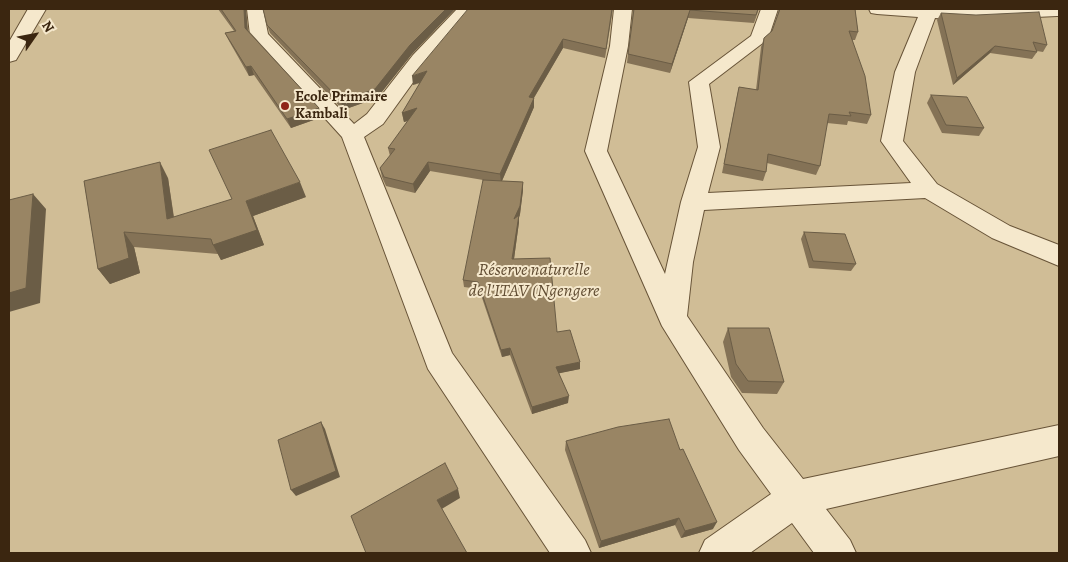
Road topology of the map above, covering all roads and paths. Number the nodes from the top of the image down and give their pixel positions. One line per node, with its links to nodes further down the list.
1 (37, 9): 9 (street)
2 (256, 9): 10 (street)
3 (466, 9): 10 (street)
4 (623, 9): 14 (street)
5 (769, 9): 12 (street)
6 (877, 9): 7 (street)
7 (930, 10): 8 (street); 11 (street)
8 (1058, 12)
9 (9, 56)
10 (352, 135): 17 (street)
11 (929, 190): 12 (street); 13 (street)
12 (693, 202): 14 (street)
13 (1059, 256)
14 (672, 318): 16 (street)
15 (1059, 441): 16 (street)
16 (797, 498): 18 (street); 19 (street)
17 (572, 553)
18 (718, 553)
19 (837, 553)

